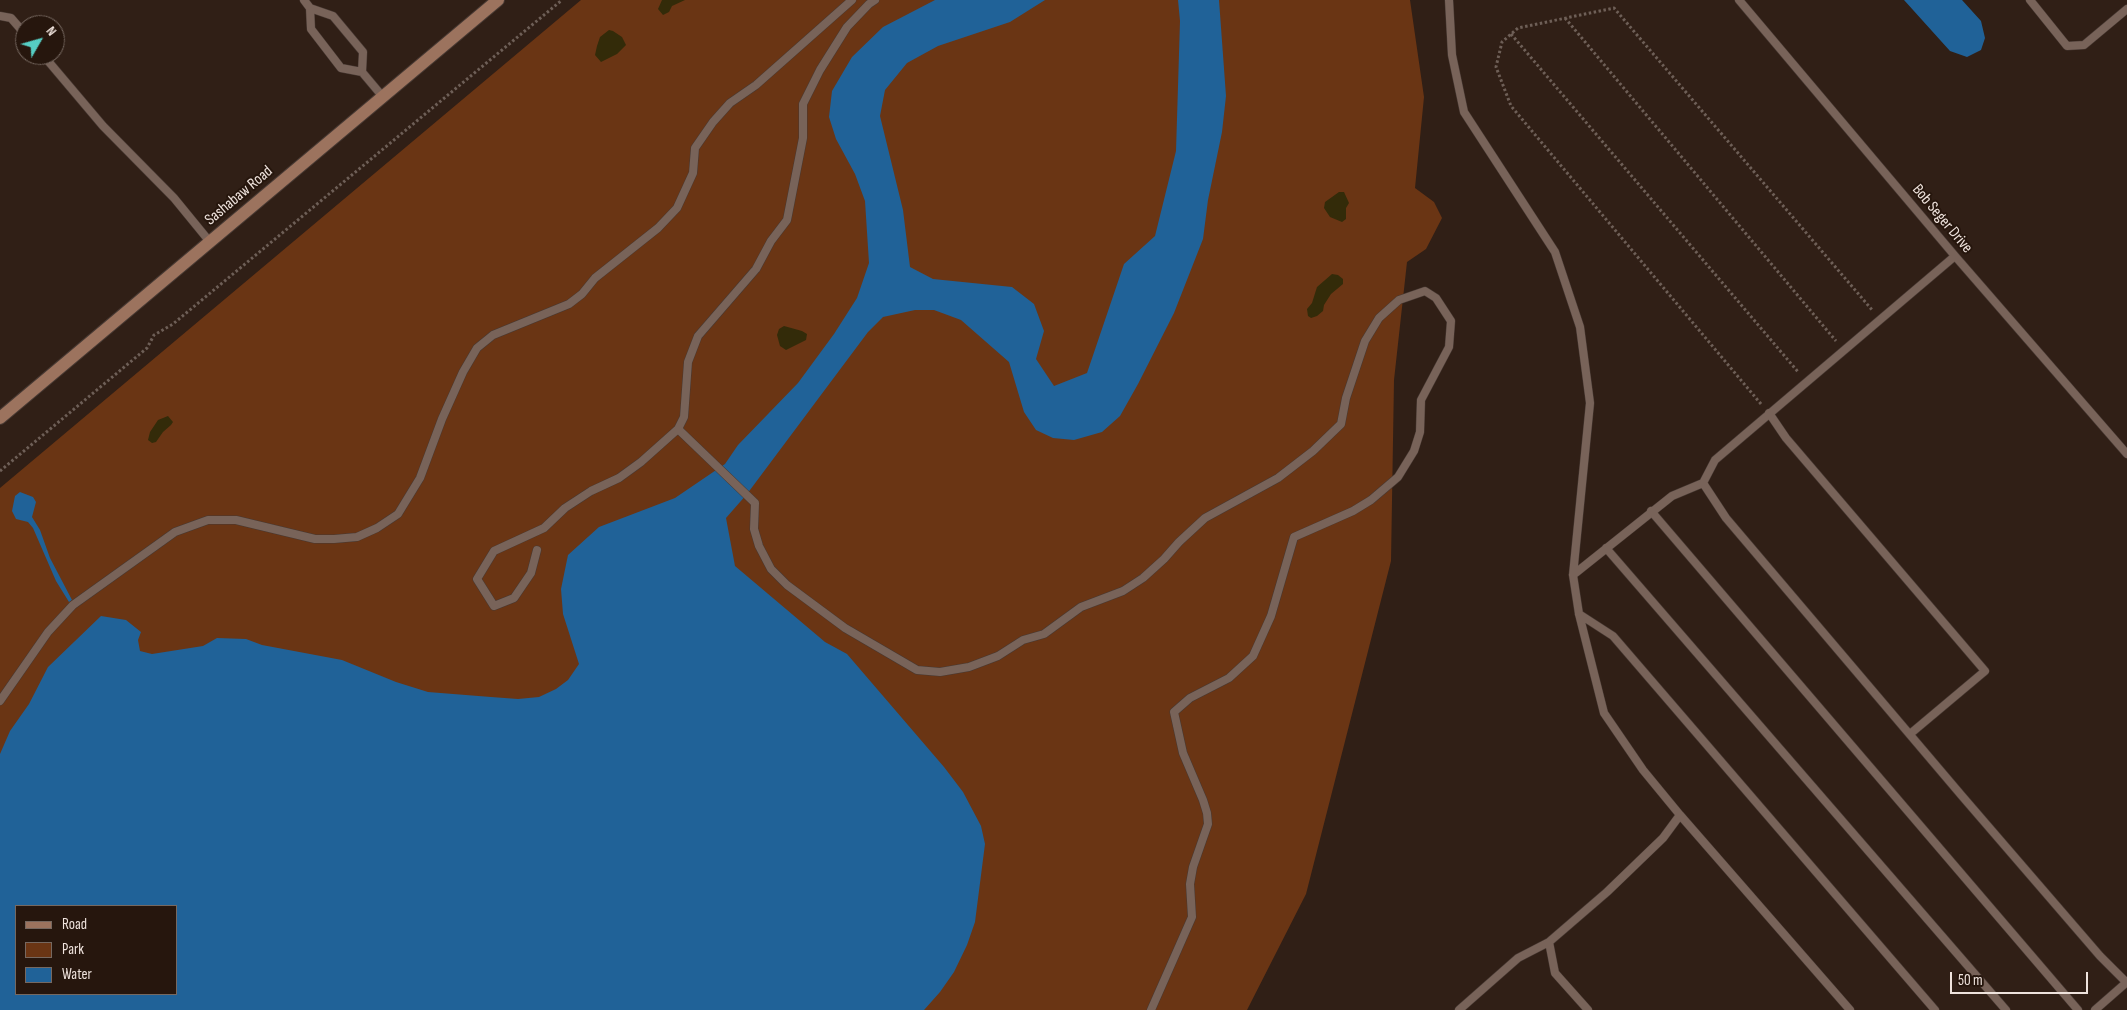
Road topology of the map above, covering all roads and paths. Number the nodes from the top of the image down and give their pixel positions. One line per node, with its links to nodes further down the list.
1 (304, 0): 9 (lane)
2 (498, 0): 17 (main road, Sashabaw Road)
3 (562, 0): 27 (path)
4 (852, 0): 34 (lane)
5 (875, 0): 25 (lane)
6 (1449, 0): 32 (lane)
7 (1739, 0): 19 (lane, Bob Seger Drive)
8 (2030, 0): 10 (lane)
9 (310, 8): 16 (lane); 16 (lane)
10 (2127, 9)
11 (0, 16): 13 (lane)
12 (1565, 18): 14 (path); 20 (path); 21 (path)
13 (15, 23)
14 (1511, 34): 22 (path); 23 (path)
15 (51, 65): 18 (lane)
16 (362, 72): 17 (lane)
17 (383, 97): 18 (main road, Sashabaw Road)
18 (210, 242): 24 (main road, Sashabaw Road)
19 (1955, 256): 20 (lane); 26 (lane, Bob Seger Drive)
20 (1880, 319): 21 (lane)
21 (1844, 350): 22 (lane)
22 (1806, 382): 23 (lane)
23 (1769, 413): 28 (lane); 35 (lane)
24 (0, 418)
25 (678, 430): 31 (lane); 39 (lane)
26 (2127, 454)
27 (0, 471)
28 (1703, 483): 29 (lane); 35 (lane)
29 (1651, 511): 30 (lane); 45 (lane)
30 (1606, 548): 32 (lane); 44 (lane)
31 (537, 550)
32 (1572, 575): 33 (lane)
33 (1579, 614): 36 (lane); 43 (lane)
34 (0, 701)
35 (1910, 734): 38 (lane)
36 (1680, 815): 37 (lane); 42 (lane)
37 (1549, 942): 40 (lane); 41 (lane)
38 (2127, 983): 46 (lane)
39 (1151, 1010)
40 (1460, 1010)
41 (1588, 1010)
42 (1850, 1010)
43 (1935, 1010)
44 (2006, 1010)
45 (2078, 1010)
46 (2094, 1010)

